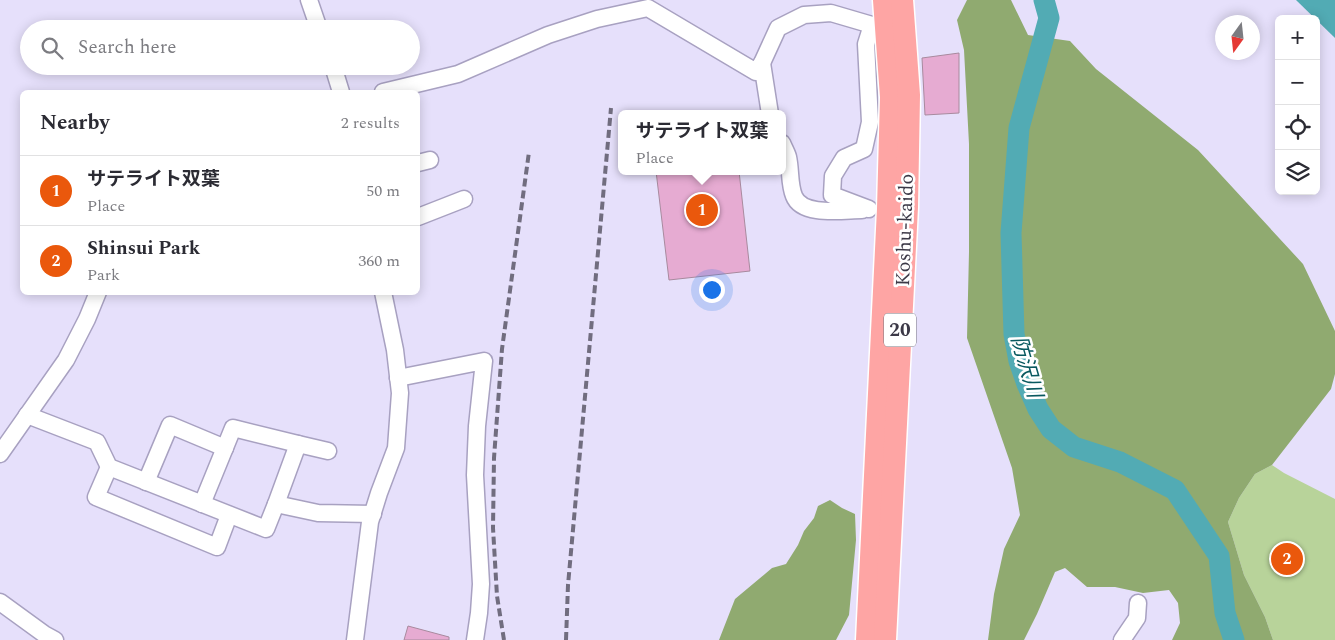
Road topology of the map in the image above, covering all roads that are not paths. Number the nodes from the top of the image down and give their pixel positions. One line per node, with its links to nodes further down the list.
1 (309, 0): 4 (street)
2 (884, 0): 5 (highway, Koshu-kaido / 20)
3 (902, 0): 13 (highway, Koshu-kaido / 20)
4 (316, 20)
5 (879, 25): 6 (street); 13 (highway, Koshu-kaido / 20); 13 (street)
6 (762, 63): 9 (street); 10 (street)
7 (336, 75): 8 (street)
8 (340, 90)
9 (391, 90)
10 (769, 110)
11 (786, 152): 13 (street)
12 (464, 198): 14 (street)
13 (888, 209): 34 (highway, Koshu-kaido / 20); 35 (highway, Koshu-kaido / 20)
14 (420, 216)
15 (97, 295): 18 (street)
16 (385, 295): 17 (street)
17 (398, 378): 27 (street); 33 (street)
18 (27, 415): 22 (street); 23 (street)
19 (298, 444): 20 (street); 21 (street); 26 (street)
20 (225, 448): 24 (street); 25 (street)
21 (328, 451)
22 (0, 454)
23 (109, 466): 24 (street); 28 (street)
24 (146, 482): 25 (street)
25 (202, 504): 28 (street)
26 (276, 504): 27 (street); 28 (street)
27 (373, 514): 32 (street)
28 (229, 515)
29 (0, 602): 31 (street)
30 (1138, 603): 36 (street)
31 (46, 638)
32 (355, 640)
33 (475, 640)
34 (867, 640)
35 (885, 640)
36 (1122, 640)

